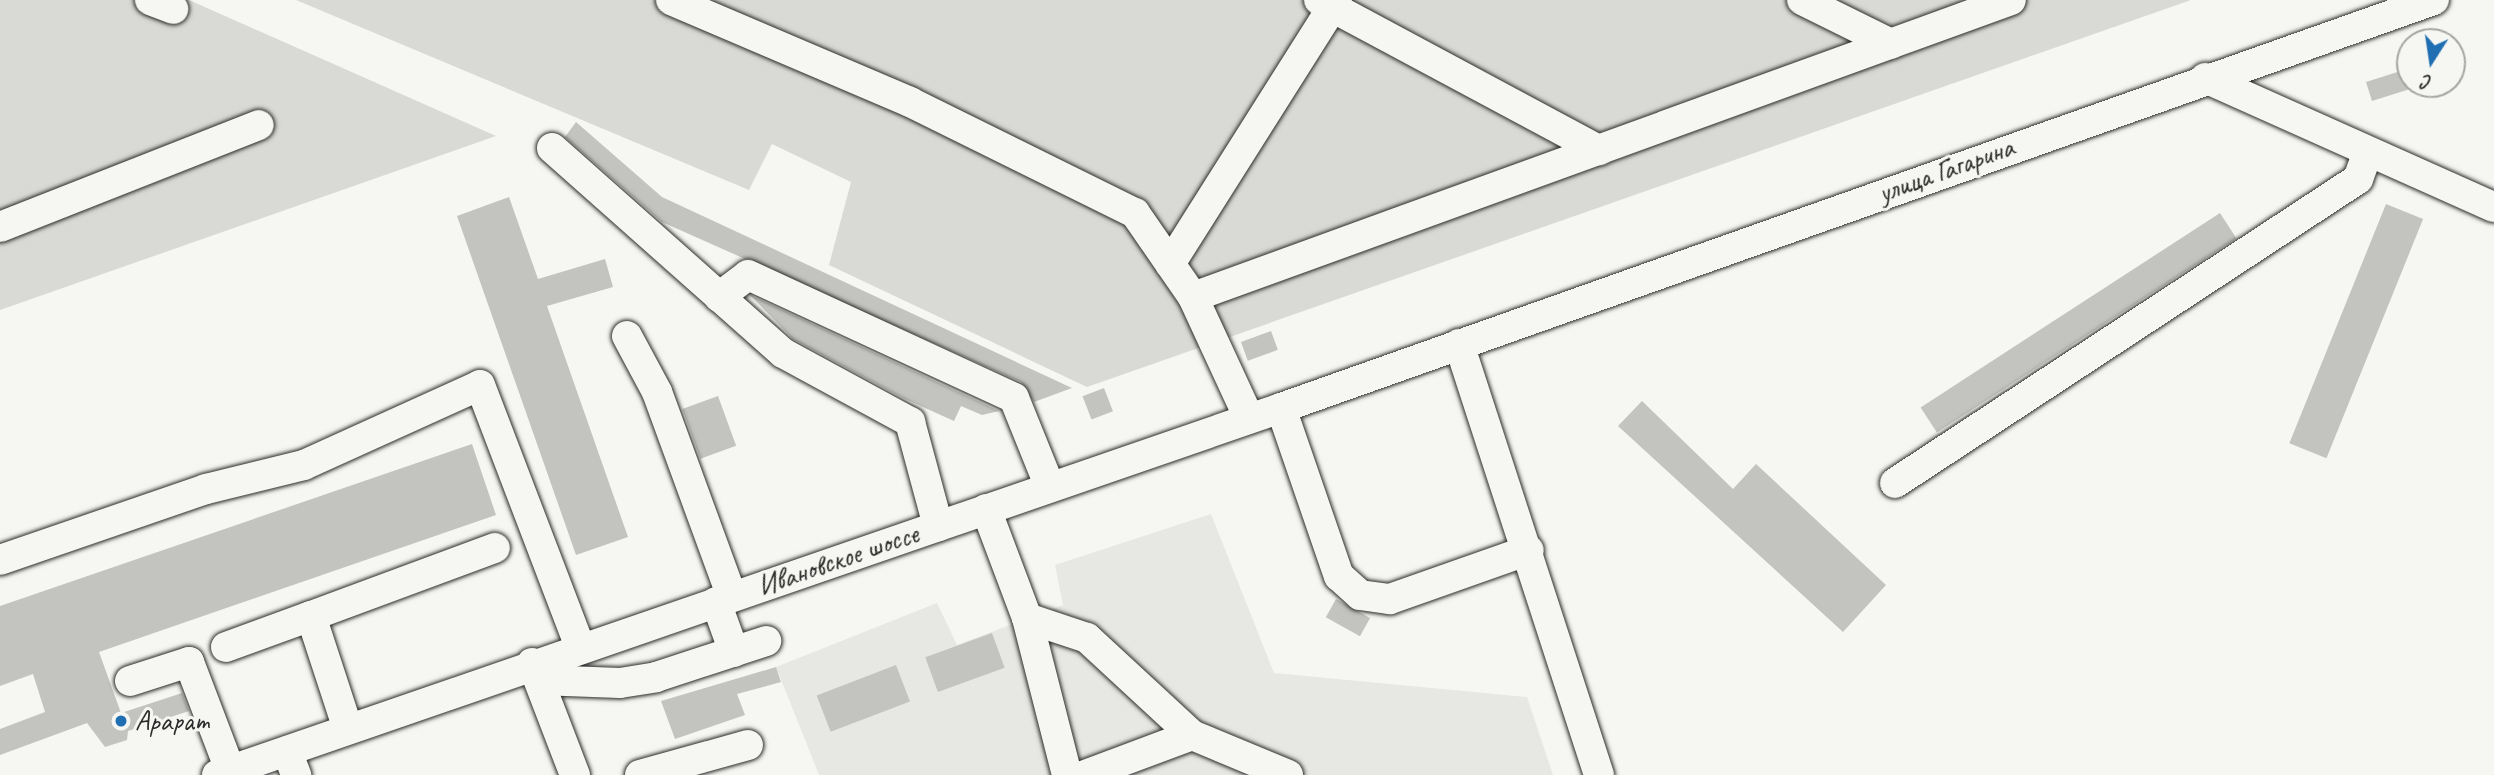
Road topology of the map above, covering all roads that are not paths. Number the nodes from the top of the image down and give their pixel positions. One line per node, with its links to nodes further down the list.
1 (671, 0): 14 (street)
2 (1802, 0): 6 (street)
3 (2011, 0): 6 (street)
4 (2434, 0): 7 (street, улица Гагарина)
5 (1330, 2): 10 (street); 14 (street)
6 (1891, 44): 10 (street)
7 (2205, 78): 11 (street); 18 (street, улица Гагарина)
8 (259, 125): 13 (street)
9 (552, 148): 15 (street)
10 (1599, 150): 16 (street)
11 (2367, 154): 12 (street); 21 (street)
12 (2494, 207)
13 (0, 227)
14 (1170, 264): 16 (street)
15 (719, 297): 22 (street); 24 (street)
16 (1193, 297): 20 (street)
17 (627, 336): 28 (street)
18 (1459, 344): 19 (street, Ивановское шоссе); 26 (street)
19 (1281, 408): 20 (street, Ивановское шоссе); 26 (street)
20 (1249, 418): 22 (street, Ивановское шоссе)
21 (1895, 483)
22 (1050, 487): 23 (street, Ивановское шоссе)
23 (986, 509): 24 (street, Ивановское шоссе); 30 (street)
24 (938, 526): 28 (street, Ивановское шоссе)
25 (495, 548): 29 (street)
26 (1529, 550): 47 (street)
27 (0, 560): 33 (street)
28 (724, 600): 33 (street, Ивановское шоссе); 34 (street)
29 (311, 616): 32 (street); 37 (street)
30 (1027, 618): 38 (street); 44 (street)
31 (766, 641): 34 (street)
32 (226, 647)
33 (580, 647): 35 (street, Ивановское шоссе)
34 (734, 652): 35 (street)
35 (536, 671): 37 (street, Ивановское шоссе); 42 (street)
36 (130, 681): 41 (street)
37 (348, 729): 40 (street, Ивановское шоссе)
38 (1192, 735): 45 (street); 46 (street)
39 (748, 745): 43 (street)
40 (292, 763): 41 (street, Ивановское шоссе)
41 (227, 774)
42 (575, 775)
43 (640, 775)
44 (1067, 775)
45 (1085, 775)
46 (1288, 775)
47 (1599, 775)

